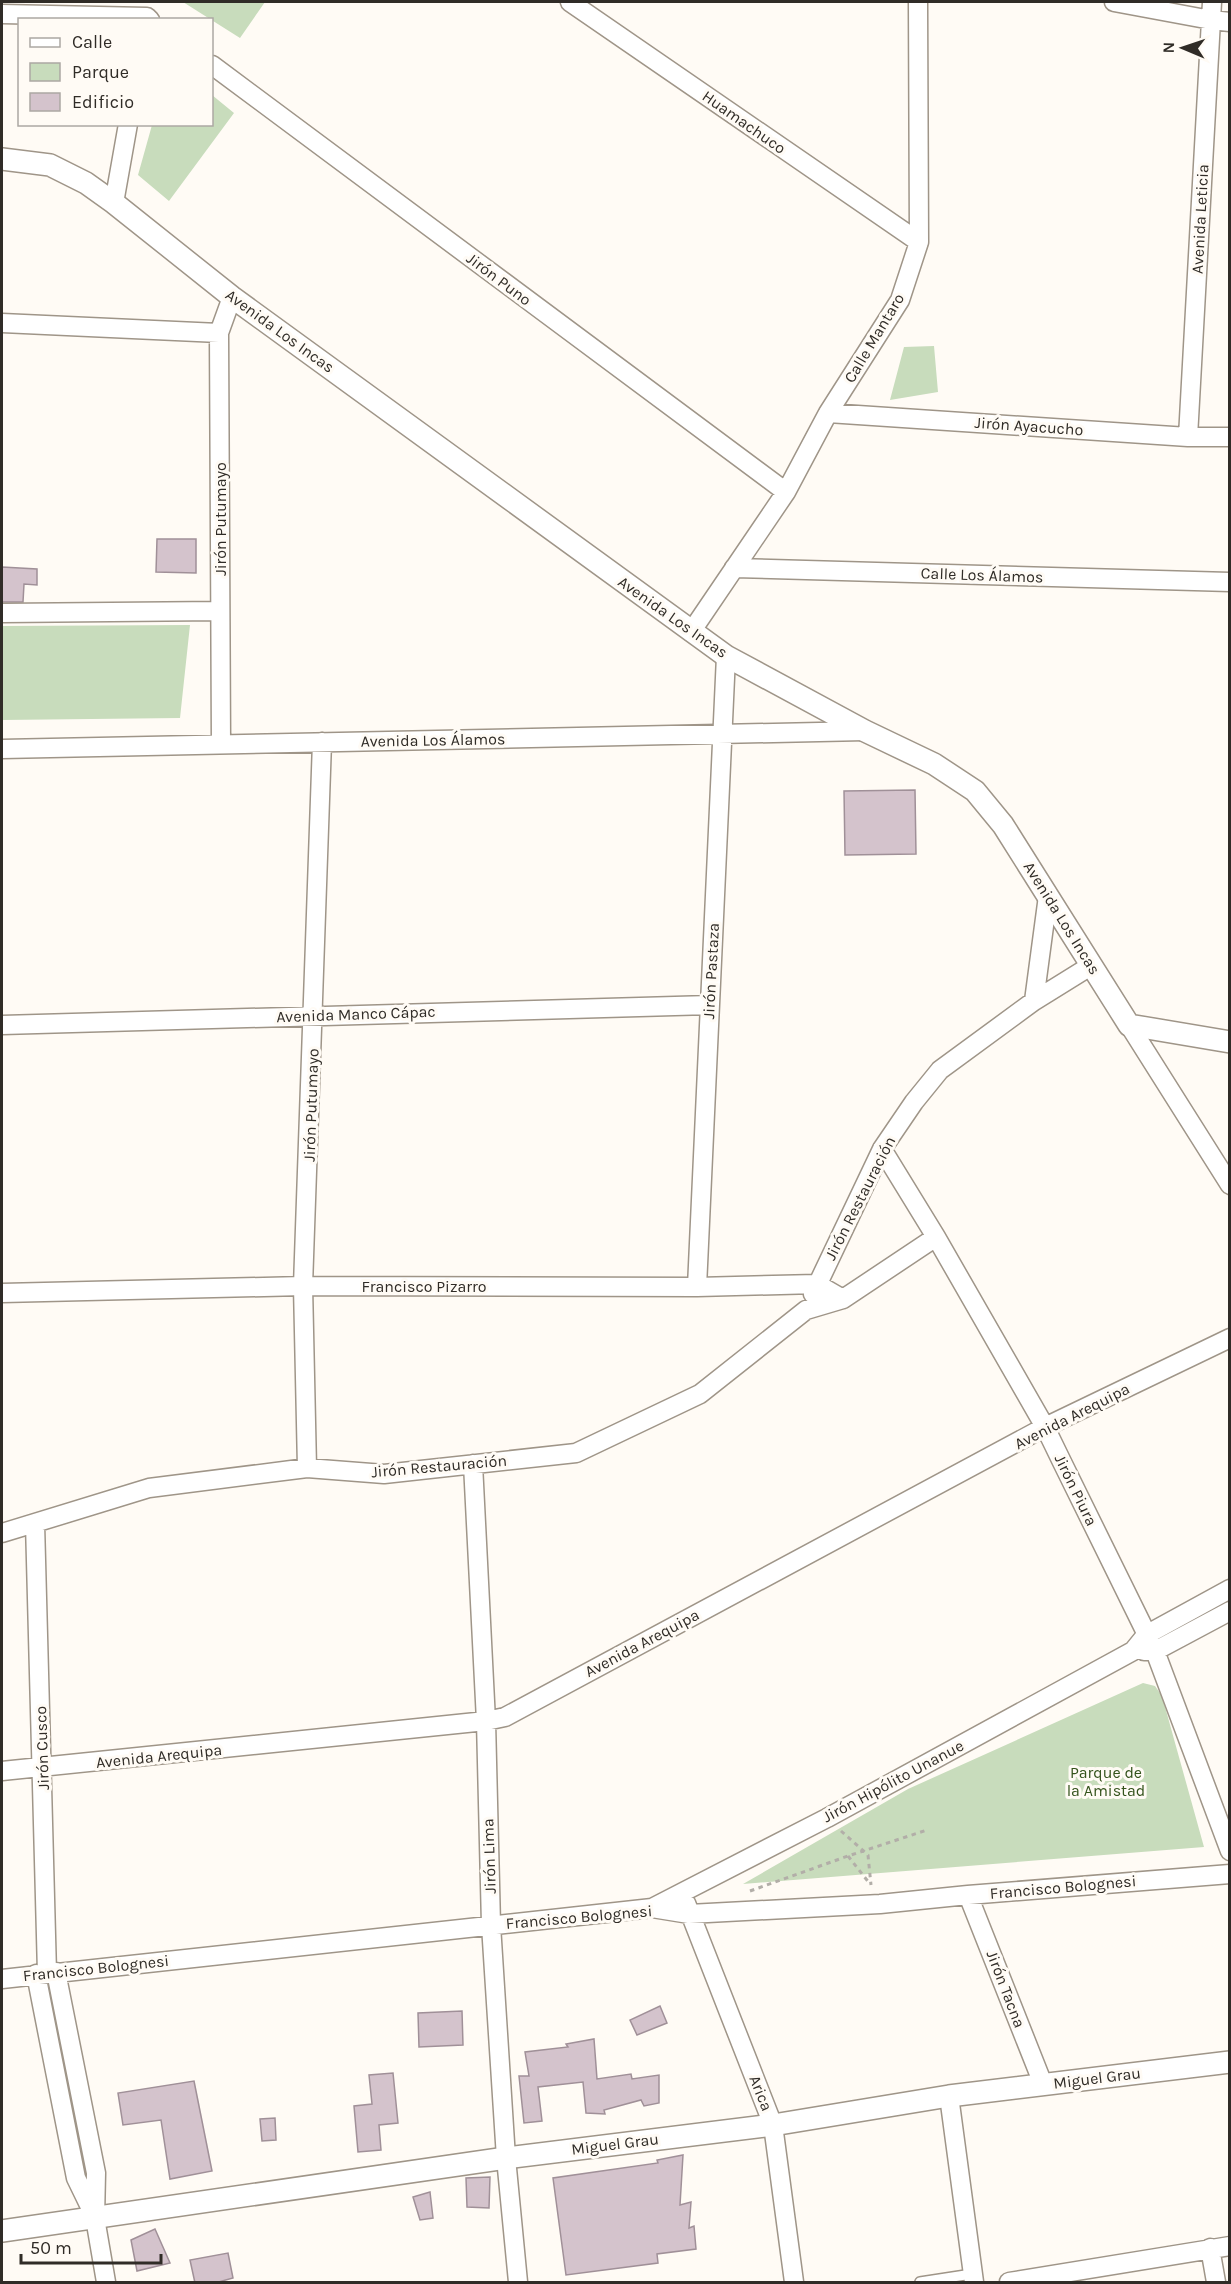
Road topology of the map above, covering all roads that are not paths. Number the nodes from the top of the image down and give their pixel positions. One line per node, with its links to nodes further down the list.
1 (570, 2): 15 (street, Huamachuco)
2 (908, 2): 11 (street)
3 (918, 2): 11 (street, Calle Mantaro)
4 (1114, 2): 8 (street)
5 (1212, 2): 8 (street, Avenida Leticia)
6 (2, 14): 7 (street)
7 (148, 14)
8 (1211, 20): 9 (street); 20 (street, Avenida Leticia)
9 (1230, 22)
10 (213, 66): 22 (street, Jirón Puno)
11 (920, 72): 15 (street, Calle Mantaro)
12 (128, 126): 14 (street)
13 (2, 159): 14 (street, Avenida Los Incas)
14 (114, 203): 16 (street, Avenida Los Incas)
15 (919, 242): 19 (street, Calle Mantaro)
16 (232, 297): 18 (street, Jirón Putumayo); 27 (street, Avenida Los Incas)
17 (2, 323): 18 (street)
18 (219, 333): 25 (street, Jirón Putumayo)
19 (828, 413): 20 (street, Jirón Ayacucho); 22 (street, Calle Mantaro)
20 (1188, 437): 21 (street, Jirón Ayacucho)
21 (1230, 437)
22 (786, 492): 23 (street, Calle Mantaro)
23 (734, 568): 24 (street, Calle Los Álamos); 27 (street, Calle Mantaro)
24 (1230, 582)
25 (220, 611): 26 (street); 32 (street, Jirón Putumayo)
26 (2, 614)
27 (691, 632): 28 (street, Avenida Los Incas)
28 (726, 656): 29 (street, Avenida Los Incas); 30 (street, Jirón Pastaza)
29 (865, 731): 30 (street, Avenida Los Álamos); 34 (street, Avenida Los Incas)
30 (722, 735): 31 (street, Avenida Los Álamos); 37 (street, Jirón Pastaza)
31 (322, 742): 32 (street, Avenida Los Álamos); 38 (street, Jirón Putumayo)
32 (221, 744): 33 (street, Avenida Los Álamos)
33 (2, 749)
34 (1048, 896): 35 (street, Avenida Los Incas); 36 (street)
35 (1092, 965): 36 (street, Jirón Restauración); 40 (street, Avenida Los Incas)
36 (1035, 1001): 42 (street, Jirón Restauración)
37 (710, 1005): 38 (street, Avenida Manco Cápac); 47 (street, Jirón Pastaza)
38 (314, 1016): 39 (street, Avenida Manco Cápac); 46 (street, Jirón Putumayo)
39 (2, 1025)
40 (1129, 1025): 41 (street); 43 (street, Avenida Los Incas)
41 (1230, 1042)
42 (882, 1149): 44 (street, Jirón Piura); 45 (street, Jirón Restauración)
43 (1230, 1185)
44 (936, 1237): 49 (street, Jirón Restauración); 52 (street, Jirón Piura)
45 (817, 1284): 47 (street, Francisco Pizarro); 49 (street); 50 (street, Jirón Restauración)
46 (303, 1286): 47 (street, Francisco Pizarro); 48 (street, Francisco Pizarro); 54 (street, Jirón Putumayo)
47 (697, 1287)
48 (2, 1293)
49 (843, 1299): 50 (street, Jirón Restauración)
50 (806, 1310): 53 (street, Jirón Restauración)
51 (1230, 1338): 52 (street, Avenida Arequipa)
52 (1045, 1427): 59 (street, Jirón Piura); 60 (street, Avenida Arequipa)
53 (473, 1464): 54 (street, Jirón Restauración); 60 (street, Jirón Lima)
54 (307, 1468): 55 (street, Jirón Restauración)
55 (35, 1523): 56 (street, Jirón Restauración); 61 (street, Jirón Cusco)
56 (2, 1533)
57 (1230, 1590): 59 (street, Jirón Hipólito Unanue)
58 (1230, 1611): 59 (street, Jirón Hipólito Unanue)
59 (1151, 1643): 63 (street, Jirón Piura); 65 (street, Jirón Hipólito Unanue)
60 (486, 1721): 61 (street, Avenida Arequipa); 69 (street, Jirón Lima)
61 (42, 1768): 62 (street, Avenida Arequipa); 70 (street, Jirón Cusco)
62 (2, 1771)
63 (1230, 1851)
64 (1230, 1874): 66 (street, Francisco Bolognesi)
65 (682, 1892): 67 (street, Jirón Hipólito Unanue); 68 (street, Arica)
66 (968, 1895): 68 (street, Francisco Bolognesi); 73 (street, Jirón Tacna)
67 (652, 1908): 68 (street, Francisco Bolognesi); 69 (street, Francisco Bolognesi)
68 (689, 1914): 75 (street, Arica)
69 (491, 1925): 70 (street, Francisco Bolognesi); 76 (street, Jirón Lima)
70 (47, 1973): 71 (street, Francisco Bolognesi); 77 (street, Jirón Cusco)
71 (2, 1979)
72 (1230, 2062): 73 (street, Miguel Grau)
73 (1043, 2084): 74 (street, Miguel Grau)
74 (949, 2096): 75 (street, Miguel Grau); 81 (street)
75 (773, 2125): 76 (street, Miguel Grau); 84 (street, Arica)
76 (506, 2158): 77 (street, Miguel Grau); 83 (street, Jirón Lima)
77 (95, 2218): 78 (street, Miguel Grau); 82 (street, Jirón Cusco)
78 (2, 2231)
79 (1230, 2246): 80 (street)
80 (1210, 2248): 86 (street); 87 (street)
81 (973, 2278): 85 (lane)
82 (106, 2283)
83 (518, 2283)
84 (794, 2283)
85 (920, 2283)
86 (1010, 2283)
87 (1216, 2283)

